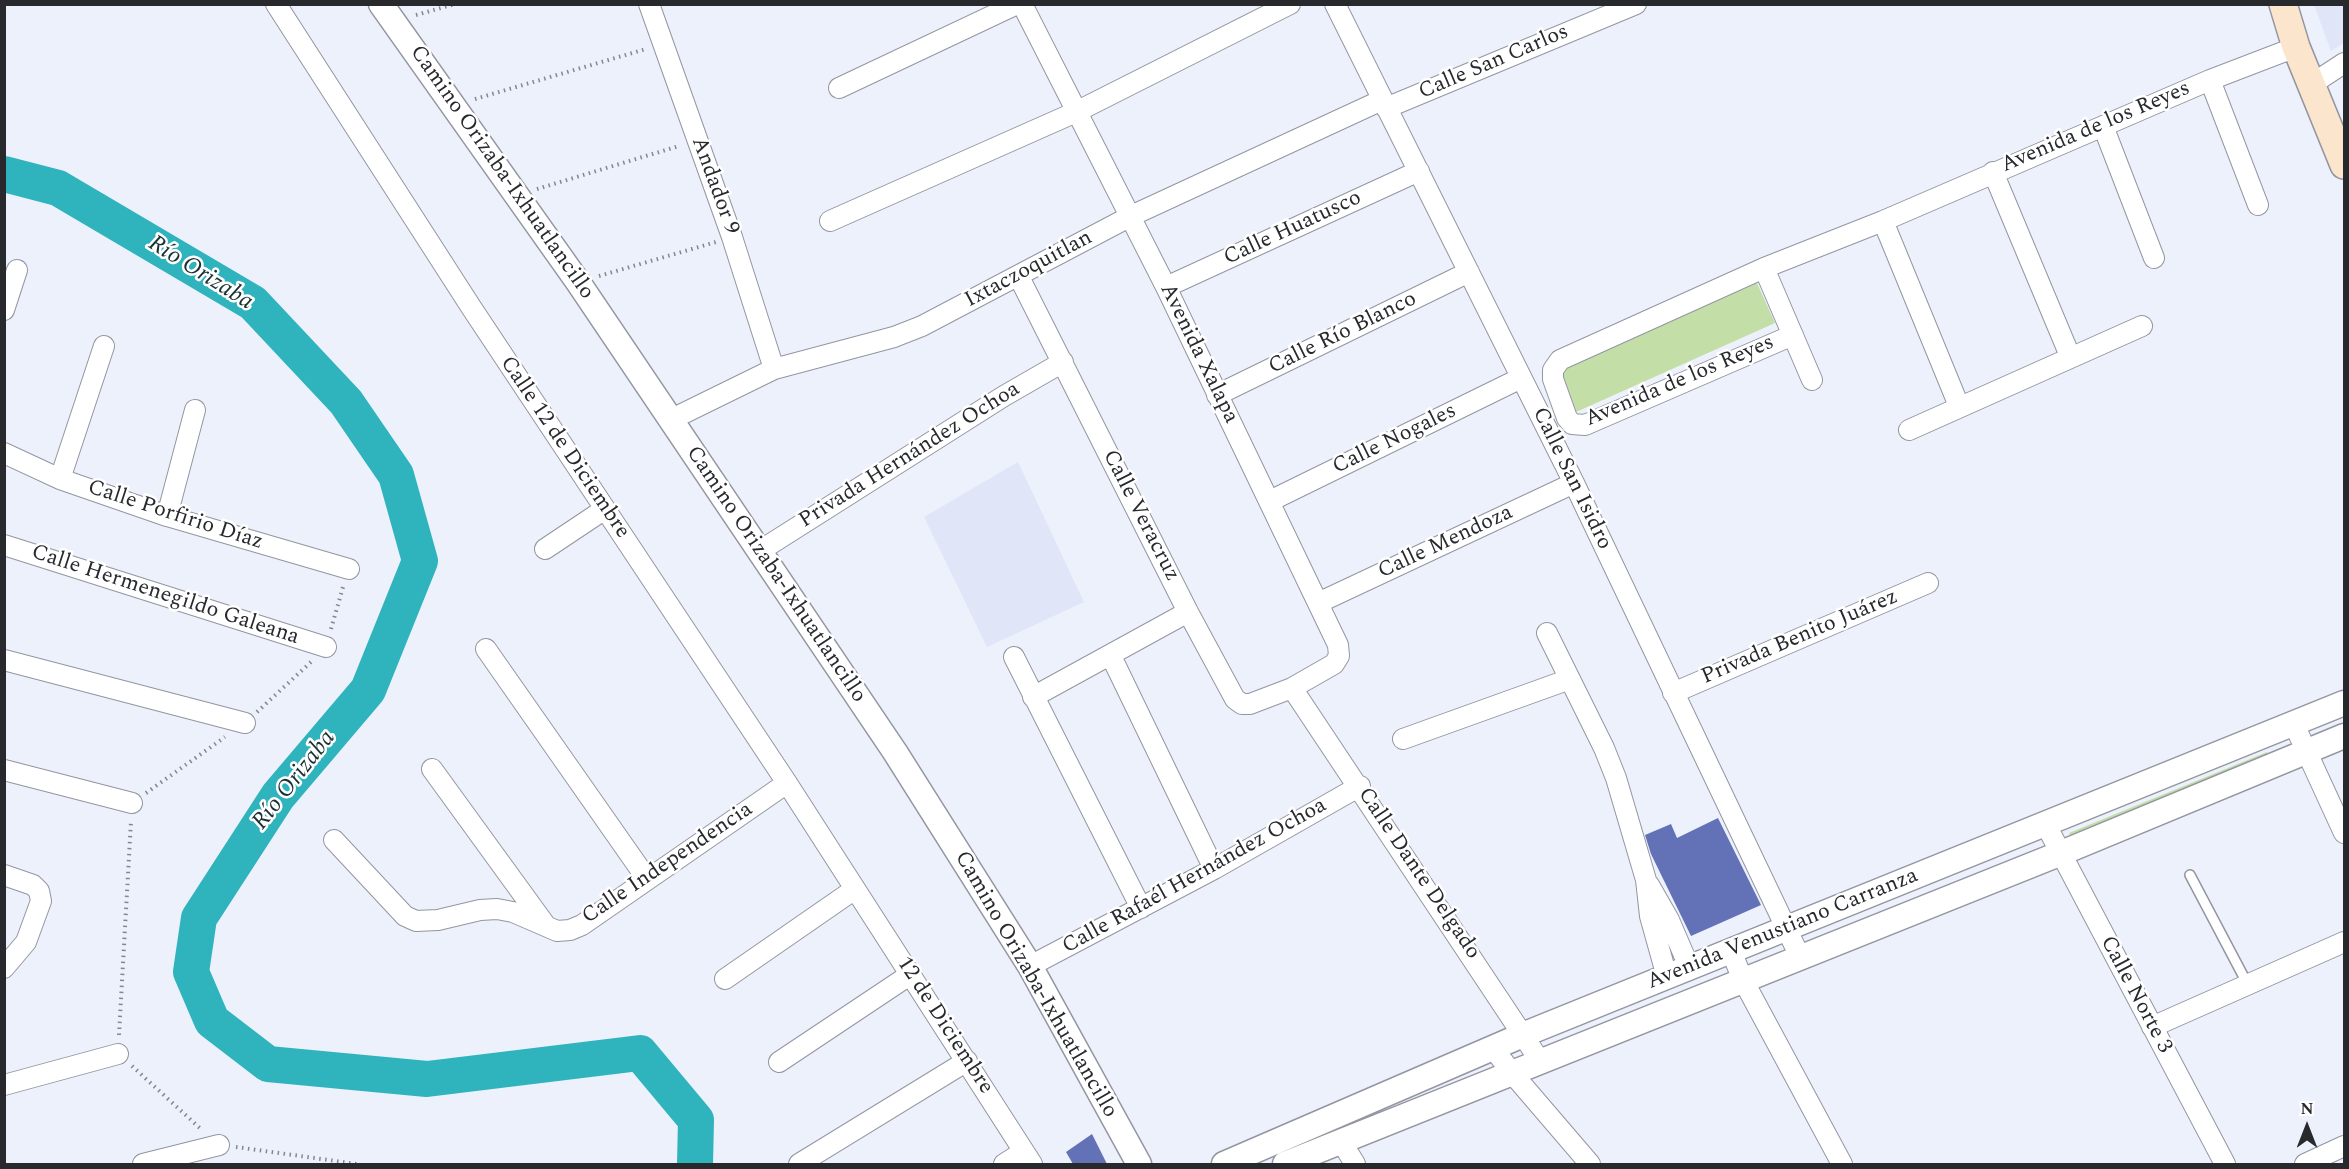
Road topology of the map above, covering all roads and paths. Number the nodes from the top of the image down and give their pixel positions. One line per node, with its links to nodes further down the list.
1 (276, 4): 56 (street, Calle 12 de Diciembre)
2 (455, 4): 10 (path)
3 (649, 4): 11 (street, Andador 9)
4 (1017, 4): 16 (street)
5 (1022, 4): 19 (street, Avenida Xalapa)
6 (1290, 4): 19 (street)
7 (1335, 4): 17 (street, Calle San Isidro)
8 (1636, 4): 17 (street, Calle San Carlos)
9 (2283, 4): 12 (main road)
10 (388, 13): 18 (street, Camino Orizaba-Ixhuatlancillo)
11 (664, 43): 18 (path); 21 (street, Andador 9)
12 (2296, 47): 14 (street, Avenida de los Reyes); 15 (main road)
13 (2344, 63): 15 (street)
14 (2210, 80): 20 (street, Avenida de los Reyes); 26 (street)
15 (2312, 84): 22 (main road)
16 (839, 88)
17 (1384, 104): 23 (street, Calle San Isidro); 27 (street, Ixtaczoquitlan)
18 (454, 105): 25 (street, Camino Orizaba-Ixhuatlancillo)
19 (1076, 112): 27 (street, Avenida Xalapa); 28 (street)
20 (2103, 126): 24 (street, Avenida de los Reyes); 31 (street)
21 (697, 140): 25 (path); 30 (street, Andador 9)
22 (2344, 165)
23 (1419, 171): 34 (street, Calle San Isidro); 37 (street, Calle Huatusco)
24 (1993, 172): 29 (street, Avenida de los Reyes); 42 (street)
25 (517, 195): 36 (street, Camino Orizaba-Ixhuatlancillo)
26 (2258, 205)
27 (1131, 216): 35 (street, Ixtaczoquitlan); 37 (street, Avenida Xalapa)
28 (830, 221)
29 (1883, 221): 32 (street, Avenida de los Reyes); 48 (street)
30 (732, 237): 36 (path); 44 (street, Andador 9)
31 (2154, 258)
32 (1764, 268): 40 (street, Avenida de los Reyes); 40 (street, Avenida de los Reyes)
33 (17, 270): 38 (street)
34 (1469, 272): 45 (street, Calle San Isidro); 47 (street, Calle Río Blanco)
35 (1019, 277): 43 (street, Calle Veracruz); 44 (street, Ixtaczoquitlan)
36 (578, 282): 50 (street, Camino Orizaba-Ixhuatlancillo)
37 (1167, 287): 47 (street, Avenida Xalapa)
38 (4, 310)
39 (2142, 326): 42 (street)
40 (1793, 335): 46 (street)
41 (104, 346): 53 (street)
42 (2070, 356): 48 (street)
43 (1063, 362): 60 (street, Privada Hernández Ochoa); 64 (street, Calle Veracruz)
44 (774, 369): 50 (street, Ixtaczoquitlan)
45 (1521, 378): 54 (street, Calle San Isidro); 55 (street, Calle Nogales)
46 (1812, 380)
47 (1217, 395): 55 (street, Avenida Xalapa)
48 (1959, 406): 51 (street)
49 (195, 410): 57 (street)
50 (670, 420): 60 (street, Camino Orizaba-Ixhuatlancillo)
51 (1909, 430)
52 (4, 453): 53 (street, Calle Porfirio Díaz)
53 (60, 479): 57 (street, Calle Porfirio Díaz)
54 (1574, 483): 63 (street, Calle Mendoza); 73 (street, Calle San Isidro)
55 (1270, 501): 63 (street, Avenida Xalapa)
56 (605, 509): 59 (street); 83 (street, Calle 12 de Diciembre)
57 (167, 516): 61 (street, Calle Porfirio Díaz)
58 (4, 546): 66 (street, Calle Hermenegildo Galeana)
59 (545, 549)
60 (758, 552): 102 (street, Camino Orizaba-Ixhuatlancillo)
61 (348, 569): 66 (path)
62 (1928, 583): 73 (street, Privada Benito Juárez)
63 (1318, 603): 72 (street, Avenida Xalapa)
64 (1188, 612): 68 (street); 72 (street, Calle Veracruz)
65 (1547, 633): 71 (street)
66 (326, 647): 77 (path)
67 (486, 649): 93 (street)
68 (1111, 656): 74 (street); 90 (street)
69 (1014, 657): 74 (street)
70 (4, 660): 77 (street)
71 (1570, 680): 79 (street); 94 (street)
72 (1292, 688): 84 (street, Calle Dante Delgado)
73 (1673, 693): 98 (street, Calle San Isidro)
74 (1033, 697): 96 (street)
75 (2344, 703): 76 (street, Avenida Venustiano Carranza)
76 (2293, 722): 80 (street); 86 (street, Avenida Venustiano Carranza)
77 (245, 723): 85 (path)
78 (2344, 736): 80 (street, Avenida Venustiano Carranza)
79 (1403, 739)
80 (2307, 752): 87 (street); 89 (street, Avenida Venustiano Carranza)
81 (432, 769): 97 (street)
82 (4, 770): 85 (street)
83 (787, 783): 93 (street, Calle Independencia); 95 (street, Calle 12 de Diciembre)
84 (1360, 786): 90 (street, Calle Rafaél Hernández Ochoa); 111 (street, Calle Dante Delgado)
85 (132, 802): 113 (path)
86 (2046, 825): 89 (street, Calle Norte 3); 98 (street, Avenida Venustiano Carranza)
87 (2344, 833)
88 (334, 840): 97 (street, Calle Independencia)
89 (2059, 854): 101 (street, Avenida Venustiano Carranza); 110 (street, Calle Norte 3)
90 (1214, 869): 96 (street, Calle Rafaél Hernández Ochoa)
91 (4, 875): 103 (street)
92 (2190, 875): 109 (lane)
93 (648, 879): 97 (street, Calle Independencia)
94 (1646, 880): 104 (street); 106 (street)
95 (855, 889): 105 (street, 12 de Diciembre); 107 (street)
96 (1141, 908): 102 (street, Calle Rafaél Hernández Ochoa)
97 (546, 926)
98 (1786, 928): 100 (street, Avenida Venustiano Carranza); 101 (street, Calle San Isidro)
99 (2344, 942): 109 (street)
100 (1731, 951): 104 (street, Avenida Venustiano Carranza); 108 (street)
101 (1800, 957): 108 (street, Avenida Venustiano Carranza)
102 (1030, 966): 127 (street, Camino Orizaba-Ixhuatlancillo)
103 (4, 968)
104 (1690, 969): 106 (street, Avenida Venustiano Carranza)
105 (911, 974): 114 (street, 12 de Diciembre); 116 (street)
106 (1667, 977): 111 (street, Avenida Venustiano Carranza)
107 (724, 979)
108 (1743, 980): 115 (street, Avenida Venustiano Carranza); 132 (street)
109 (2248, 985): 110 (street)
110 (2152, 1027): 133 (street, Calle Norte 3)
111 (1524, 1034): 112 (street, Avenida Venustiano Carranza); 115 (street, Calle Dante Delgado)
112 (1493, 1048): 117 (street); 128 (street, Avenida Venustiano Carranza)
113 (118, 1054): 118 (street); 120 (path)
114 (967, 1061): 122 (street, 12 de Diciembre); 125 (street)
115 (1540, 1061): 117 (street, Avenida Venustiano Carranza)
116 (779, 1062)
117 (1512, 1073): 119 (street, Avenida Venustiano Carranza); 131 (street)
118 (4, 1085)
119 (1341, 1141): 129 (street, Avenida Venustiano Carranza); 130 (street)
120 (219, 1145): 123 (street); 124 (path)
121 (2344, 1146): 134 (street)
122 (1028, 1158): 126 (street)
123 (142, 1164)
124 (357, 1164)
125 (799, 1164)
126 (1004, 1164)
127 (1139, 1164)
128 (1224, 1164)
129 (1285, 1164)
130 (1355, 1164)
131 (1590, 1164)
132 (1842, 1164)
133 (2225, 1164)
134 (2304, 1164)

